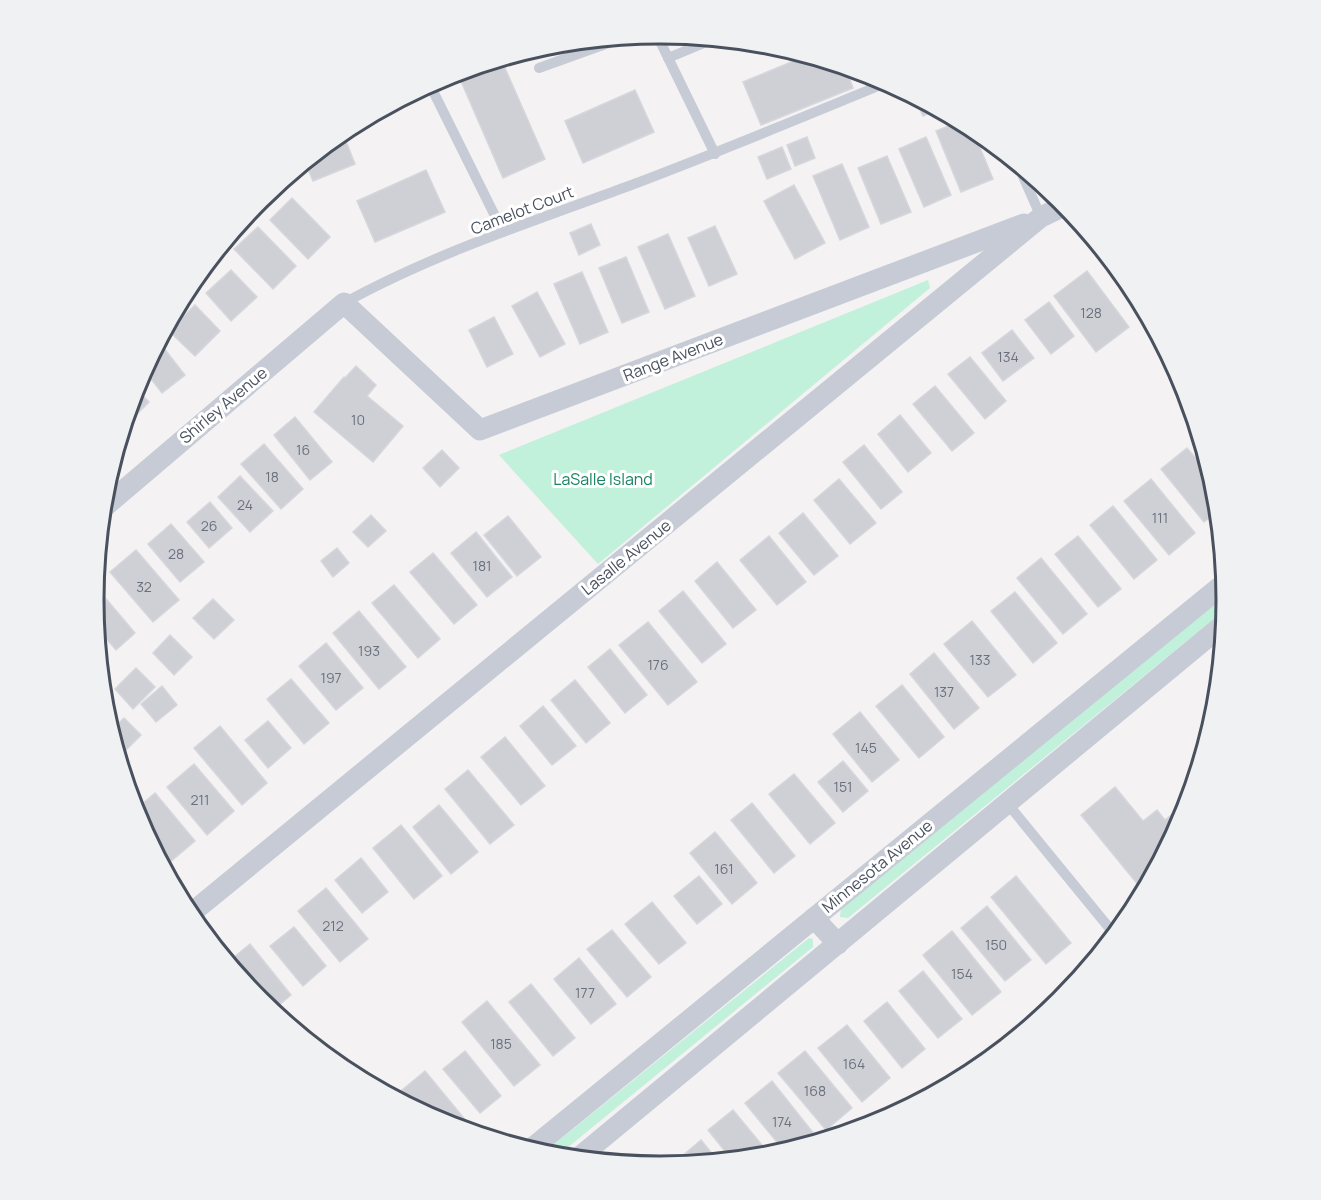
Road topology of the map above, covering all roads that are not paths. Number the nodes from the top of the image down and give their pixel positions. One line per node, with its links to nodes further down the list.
1 (661, 44): 4 (lane)
2 (700, 45): 4 (lane)
3 (596, 47): 5 (lane)
4 (668, 58): 8 (lane)
5 (539, 68)
6 (876, 87): 8 (lane, Camelot Court)
7 (433, 93): 12 (lane)
8 (715, 153): 12 (lane, Camelot Court)
9 (1024, 180): 11 (lane)
10 (1057, 209): 11 (street, Lasalle Avenue)
11 (1041, 217): 13 (street, Range Avenue); 18 (street, Lasalle Avenue)
12 (503, 232): 13 (lane, Camelot Court)
13 (344, 303): 14 (street, Shirley Avenue)
14 (114, 499)
15 (1217, 590): 19 (street, Minnesota Avenue)
16 (1216, 630): 17 (street, Minnesota Avenue)
17 (1007, 803): 20 (lane); 21 (street, Minnesota Avenue)
18 (197, 908)
19 (814, 918): 21 (street); 22 (street, Minnesota Avenue)
20 (1110, 928)
21 (838, 944): 23 (street, Minnesota Avenue)
22 (539, 1143)
23 (586, 1152)

